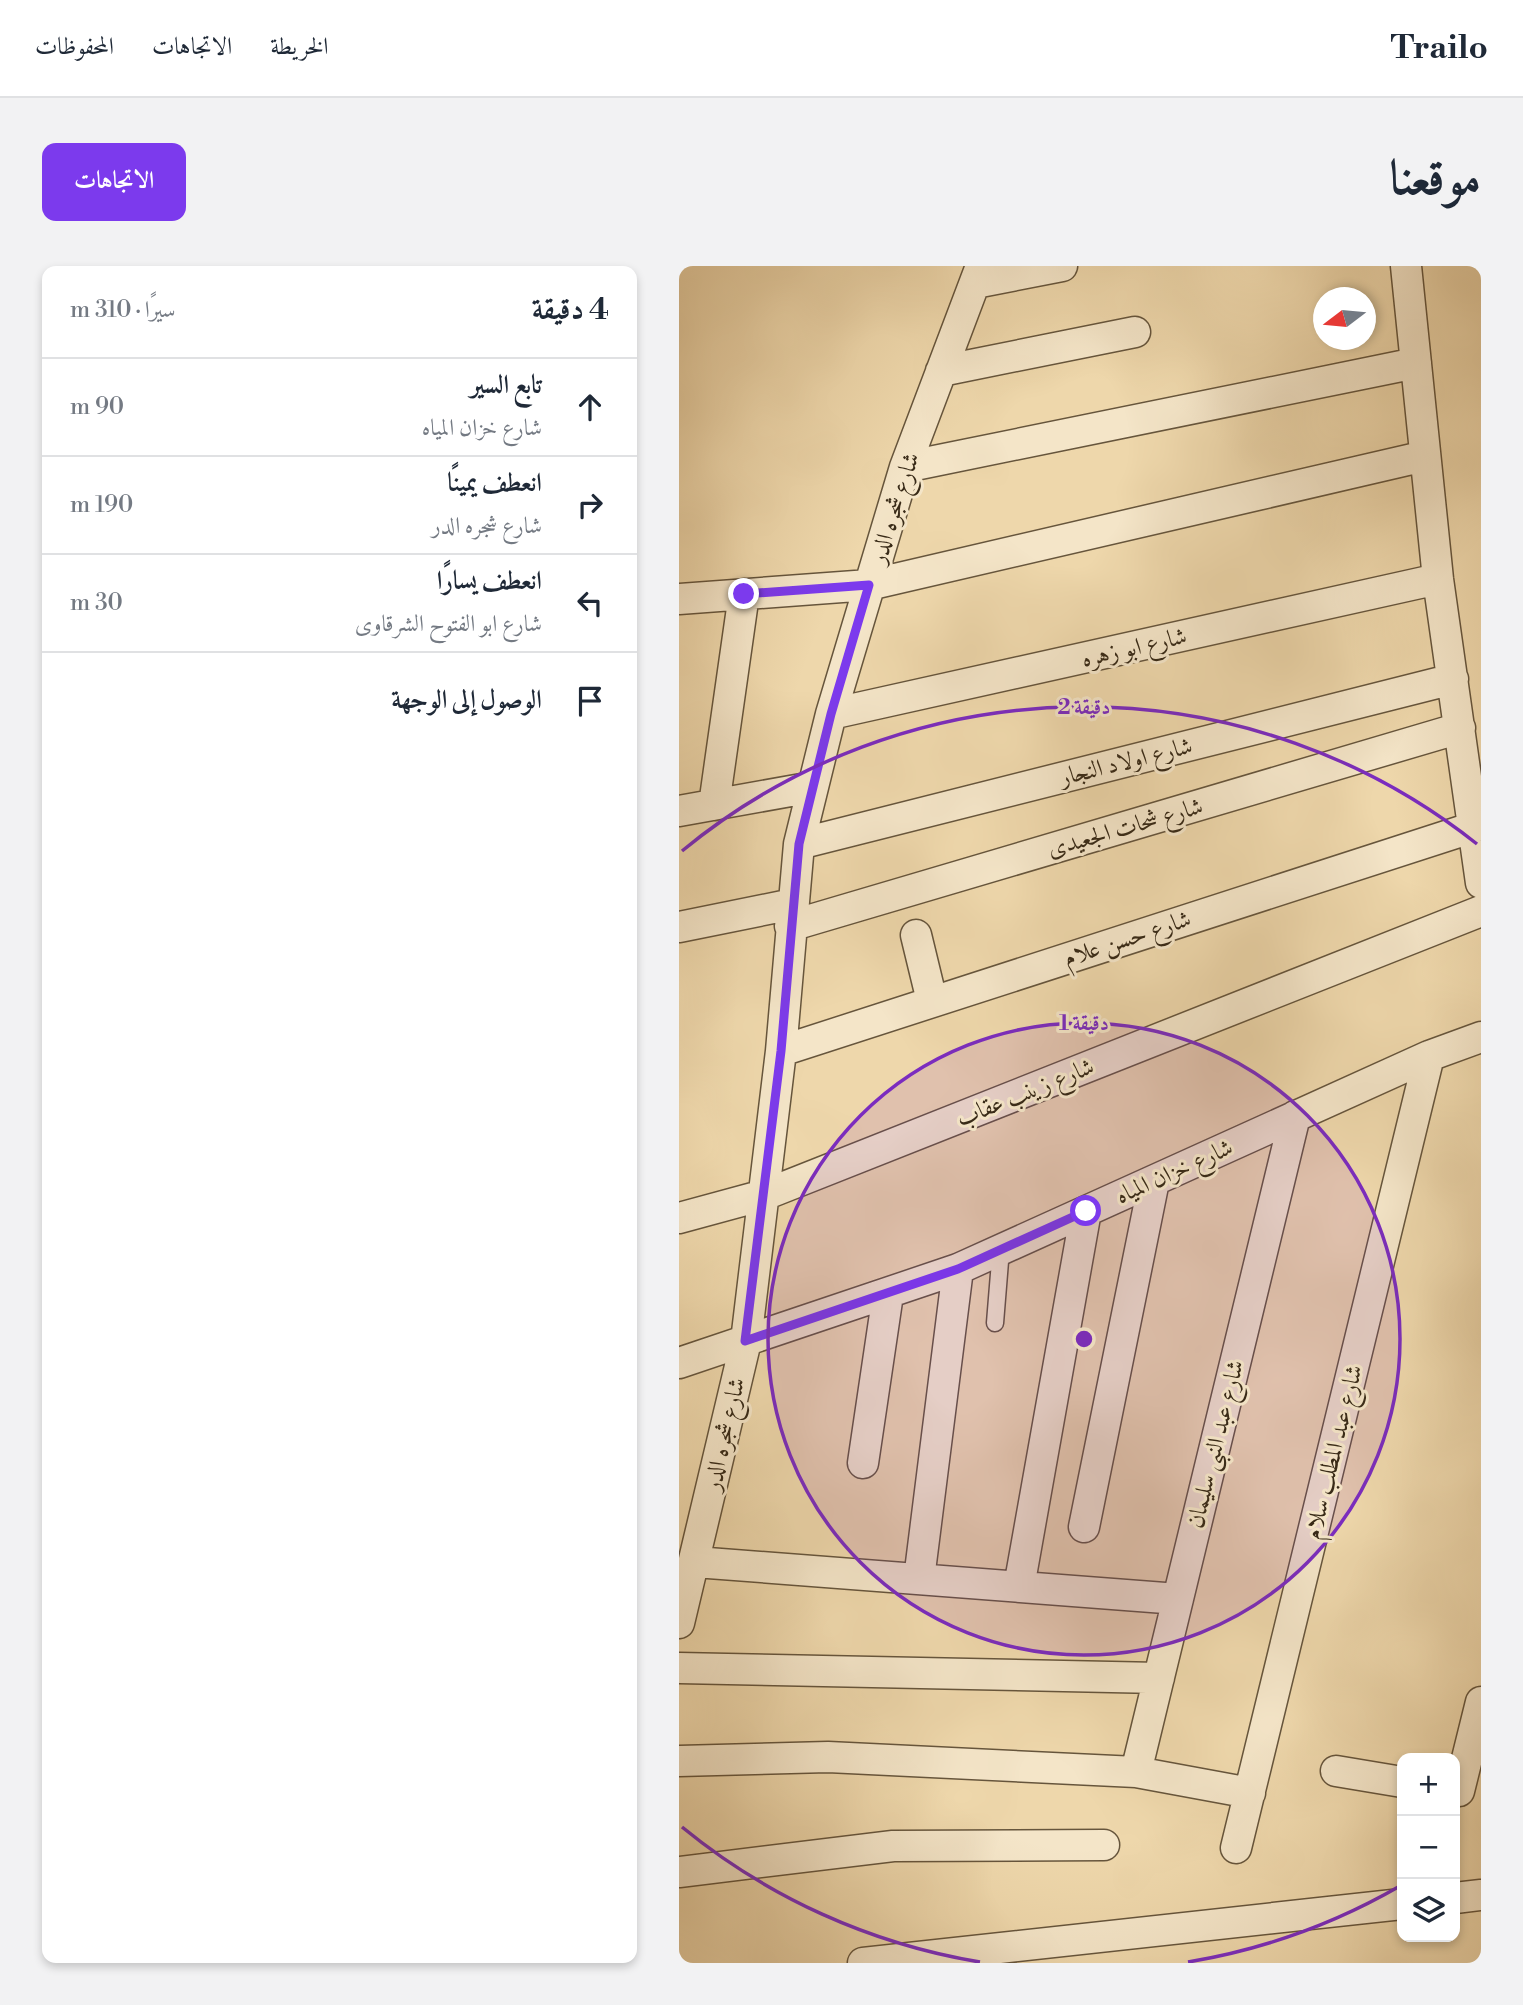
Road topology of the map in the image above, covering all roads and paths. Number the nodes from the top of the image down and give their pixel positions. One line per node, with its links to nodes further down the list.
1 (1062, 266): 3 (street)
2 (1406, 266): 5 (street)
3 (978, 274): 6 (street, شارع شجره الدر)
4 (1135, 332): 6 (street)
5 (1416, 363): 7 (street); 8 (street)
6 (941, 370): 8 (street, شارع شجره الدر)
7 (1425, 456): 9 (street); 10 (street)
8 (905, 467): 10 (street, شارع شجره الدر)
9 (1438, 579): 13 (street); 14 (street, شارع ابو زهره)
10 (869, 585): 11 (street); 14 (street, شارع شجره الدر)
11 (744, 594): 12 (street); 17 (street)
12 (679, 599)
13 (1453, 679): 15 (street); 20 (street, شارع اولاد النجار)
14 (831, 714): 16 (street, شارع شجره الدر)
15 (1460, 728): 19 (street); 23 (street, شارع شحات الجعيدى)
16 (813, 787): 17 (street); 20 (street, شارع شجره الدر)
17 (714, 805): 18 (street)
18 (679, 811)
19 (1474, 827): 21 (street); 26 (street, شارع حسن علام)
20 (799, 844): 23 (street, شارع شجره الدر)
21 (1481, 883)
22 (1481, 911): 32 (street, شارع زينب عقاب)
23 (792, 915): 24 (street, شارع شحات الجعيدى); 28 (street, شارع شجره الدر)
24 (679, 927)
25 (916, 936): 26 (street)
26 (932, 1001): 28 (street, شارع حسن علام)
27 (1481, 1037): 29 (street, شارع خزان المياه)
28 (781, 1051): 32 (street, شارع شجره الدر)
29 (1429, 1056): 30 (street, شارع خزان المياه); 56 (street, شارع عبد المطلب سلام)
30 (1295, 1116): 31 (street, شارع خزان المياه); 46 (street, شارع عبد النبى سليمان)
31 (1154, 1181): 33 (street, شارع خزان المياه); 42 (street)
32 (764, 1195): 34 (street, شارع زينب عقاب); 39 (street, شارع شجره الدر)
33 (1086, 1211): 35 (street, شارع خزان المياه); 45 (street)
34 (679, 1218)
35 (1001, 1249): 36 (street, شارع خزان المياه); 38 (lane)
36 (958, 1269): 37 (street, شارع خزان المياه); 44 (street)
37 (888, 1294): 39 (street, شارع خزان المياه); 41 (street)
38 (995, 1323)
39 (745, 1341): 40 (street, شارع خزان المياه); 43 (street, شارع شجره الدر)
40 (679, 1363)
41 (863, 1463)
42 (1084, 1527)
43 (695, 1562): 44 (street); 47 (street, شارع شجره الدر)
44 (919, 1579): 45 (street)
45 (1019, 1587): 46 (street)
46 (1178, 1599): 49 (street, شارع عبد النبى سليمان)
47 (679, 1623)
48 (679, 1668): 49 (street)
49 (1159, 1678): 53 (street, شارع عبد النبى سليمان)
50 (1481, 1702): 55 (street)
51 (679, 1761): 53 (street)
52 (1336, 1770): 54 (street)
53 (1136, 1772): 56 (street)
54 (1397, 1781)
55 (1465, 1792)
56 (1250, 1793): 58 (street, شارع عبد المطلب سلام)
57 (1104, 1845): 59 (street)
58 (1236, 1848)
59 (679, 1872)
60 (1481, 1895): 61 (street)
61 (1460, 1897)
62 (1397, 1905): 63 (street)
63 (863, 1963)

